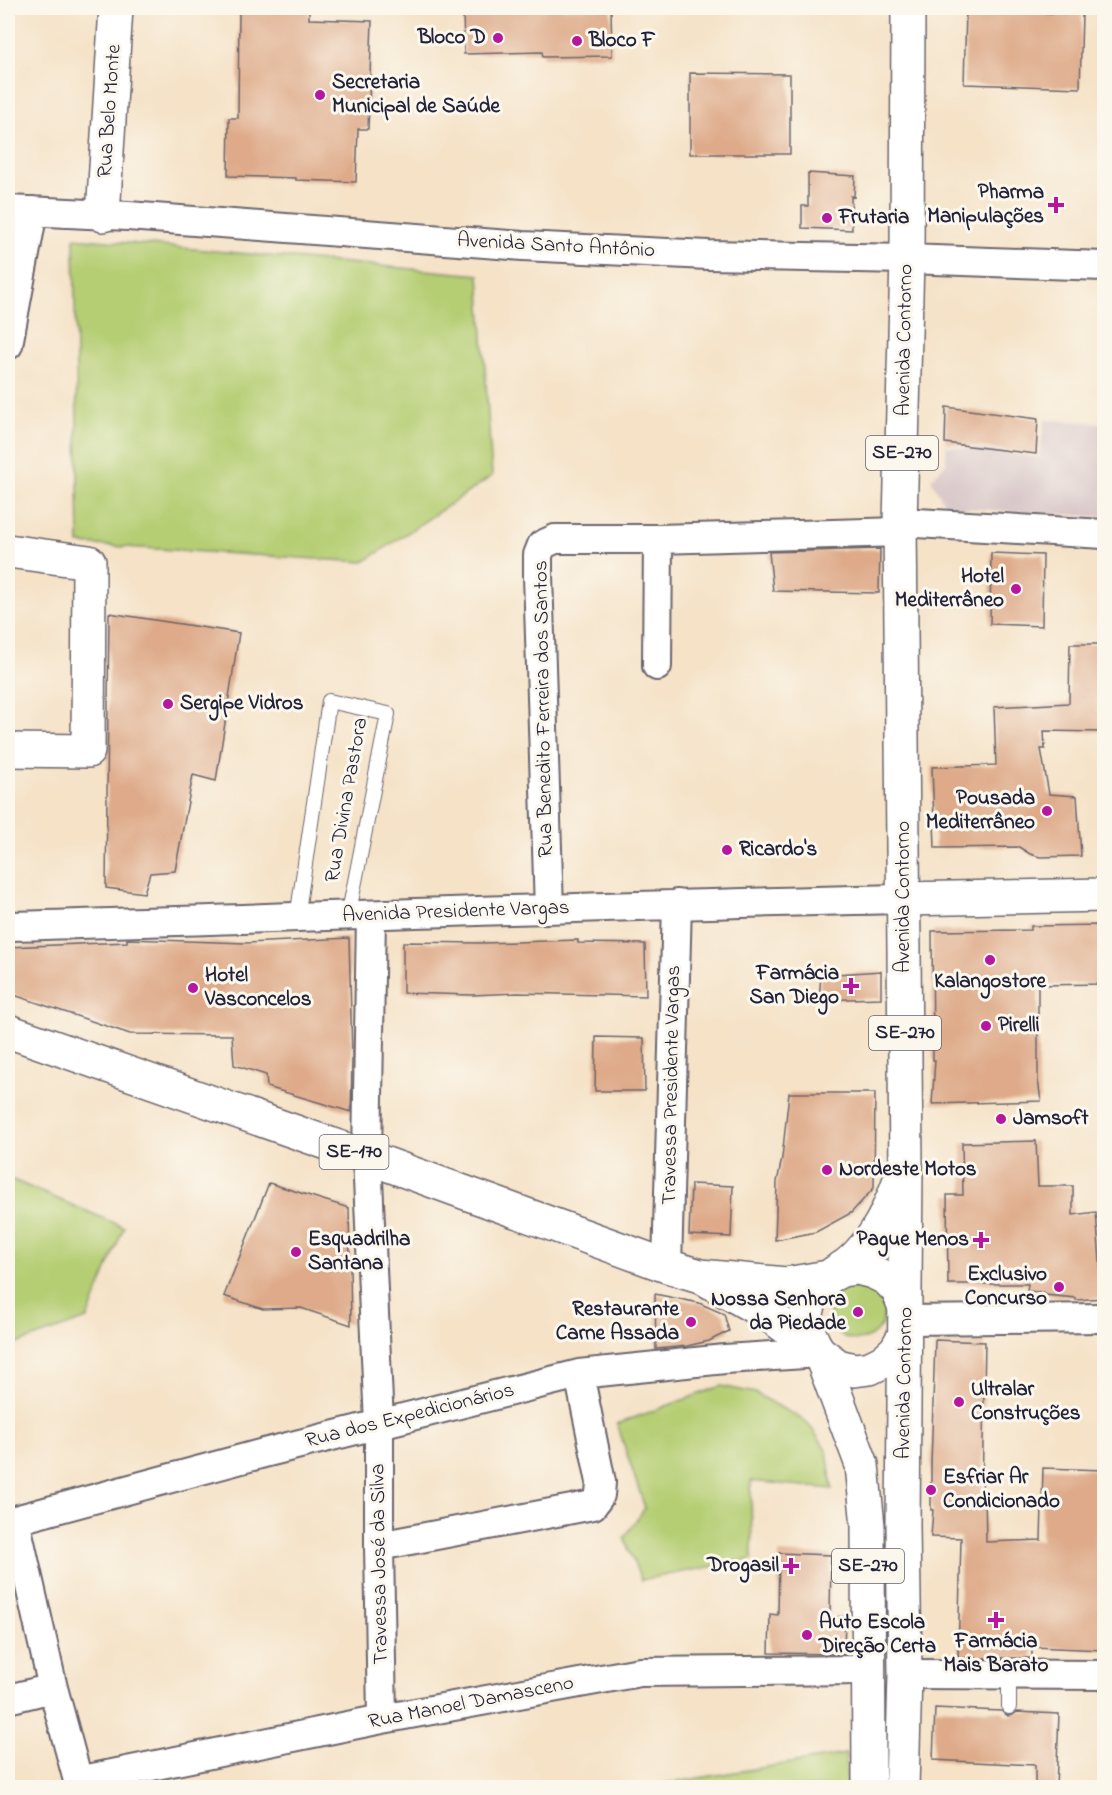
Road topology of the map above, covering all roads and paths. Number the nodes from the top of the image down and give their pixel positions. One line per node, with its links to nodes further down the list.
1 (116, 8): 4 (main road, Rua Belo Monte)
2 (908, 8): 5 (main road, Avenida Contorno / SE-270)
3 (20, 211): 4 (street, Avenida Santo Antônio); 7 (street)
4 (103, 215): 5 (street, Avenida Santo Antônio)
5 (907, 258): 6 (street, Avenida Santo Antônio); 8 (main road, Avenida Contorno / SE-270)
6 (1104, 266)
7 (8, 345)
8 (900, 527): 9 (street, Rua Benedito Ferreira dos Santos); 10 (street, Rua Benedito Ferreira dos Santos); 15 (main road, Avenida Contorno / SE-270)
9 (1104, 534)
10 (658, 539): 12 (street); 17 (street, Rua Benedito Ferreira dos Santos)
11 (8, 551): 13 (main road)
12 (657, 666)
13 (8, 750)
14 (1104, 895): 15 (main road)
15 (904, 899): 16 (street, Avenida Presidente Vargas); 23 (main road, Avenida Contorno / SE-270)
16 (677, 904): 17 (street, Avenida Presidente Vargas); 24 (street, Travessa Presidente Vargas)
17 (549, 909): 18 (street, Avenida Presidente Vargas)
18 (359, 916): 19 (street, Avenida Presidente Vargas); 19 (lane, Rua Divina Pastora); 22 (street, Travessa José da Silva)
19 (297, 918): 20 (street, Avenida Presidente Vargas)
20 (8, 926)
21 (8, 1031): 22 (main road, SE-170)
22 (367, 1157): 24 (main road, SE-170); 31 (street, Travessa José da Silva)
23 (906, 1167): 26 (main road); 28 (main road, Avenida Contorno / SE-270)
24 (667, 1266): 25 (main road, SE-170)
25 (700, 1276): 26 (main road); 29 (main road)
26 (828, 1277): 28 (main road); 29 (main road)
27 (1104, 1318): 28 (street)
28 (906, 1320): 29 (main road); 35 (main road, Avenida Contorno / SE-270)
29 (820, 1353): 30 (street, Rua dos Expedicionários); 34 (main road, Avenida Contorno / SE-270)
30 (579, 1374): 31 (street, Rua dos Expedicionários); 33 (street)
31 (379, 1424): 32 (street, Rua dos Expedicionários); 33 (street, Travessa José da Silva)
32 (11, 1521): 38 (street)
33 (379, 1546): 41 (street, Travessa José da Silva)
34 (868, 1670): 41 (street, Rua Manoel Damasceno); 43 (main road, Avenida Contorno / SE-270)
35 (905, 1674): 36 (street); 44 (main road, Avenida Contorno / SE-270)
36 (1009, 1674): 37 (street); 40 (lane)
37 (1104, 1675)
38 (53, 1688): 39 (street); 42 (street)
39 (8, 1699)
40 (1009, 1707)
41 (382, 1719): 42 (street, Rua Manoel Damasceno)
42 (79, 1784)
43 (869, 1788)
44 (902, 1788)

